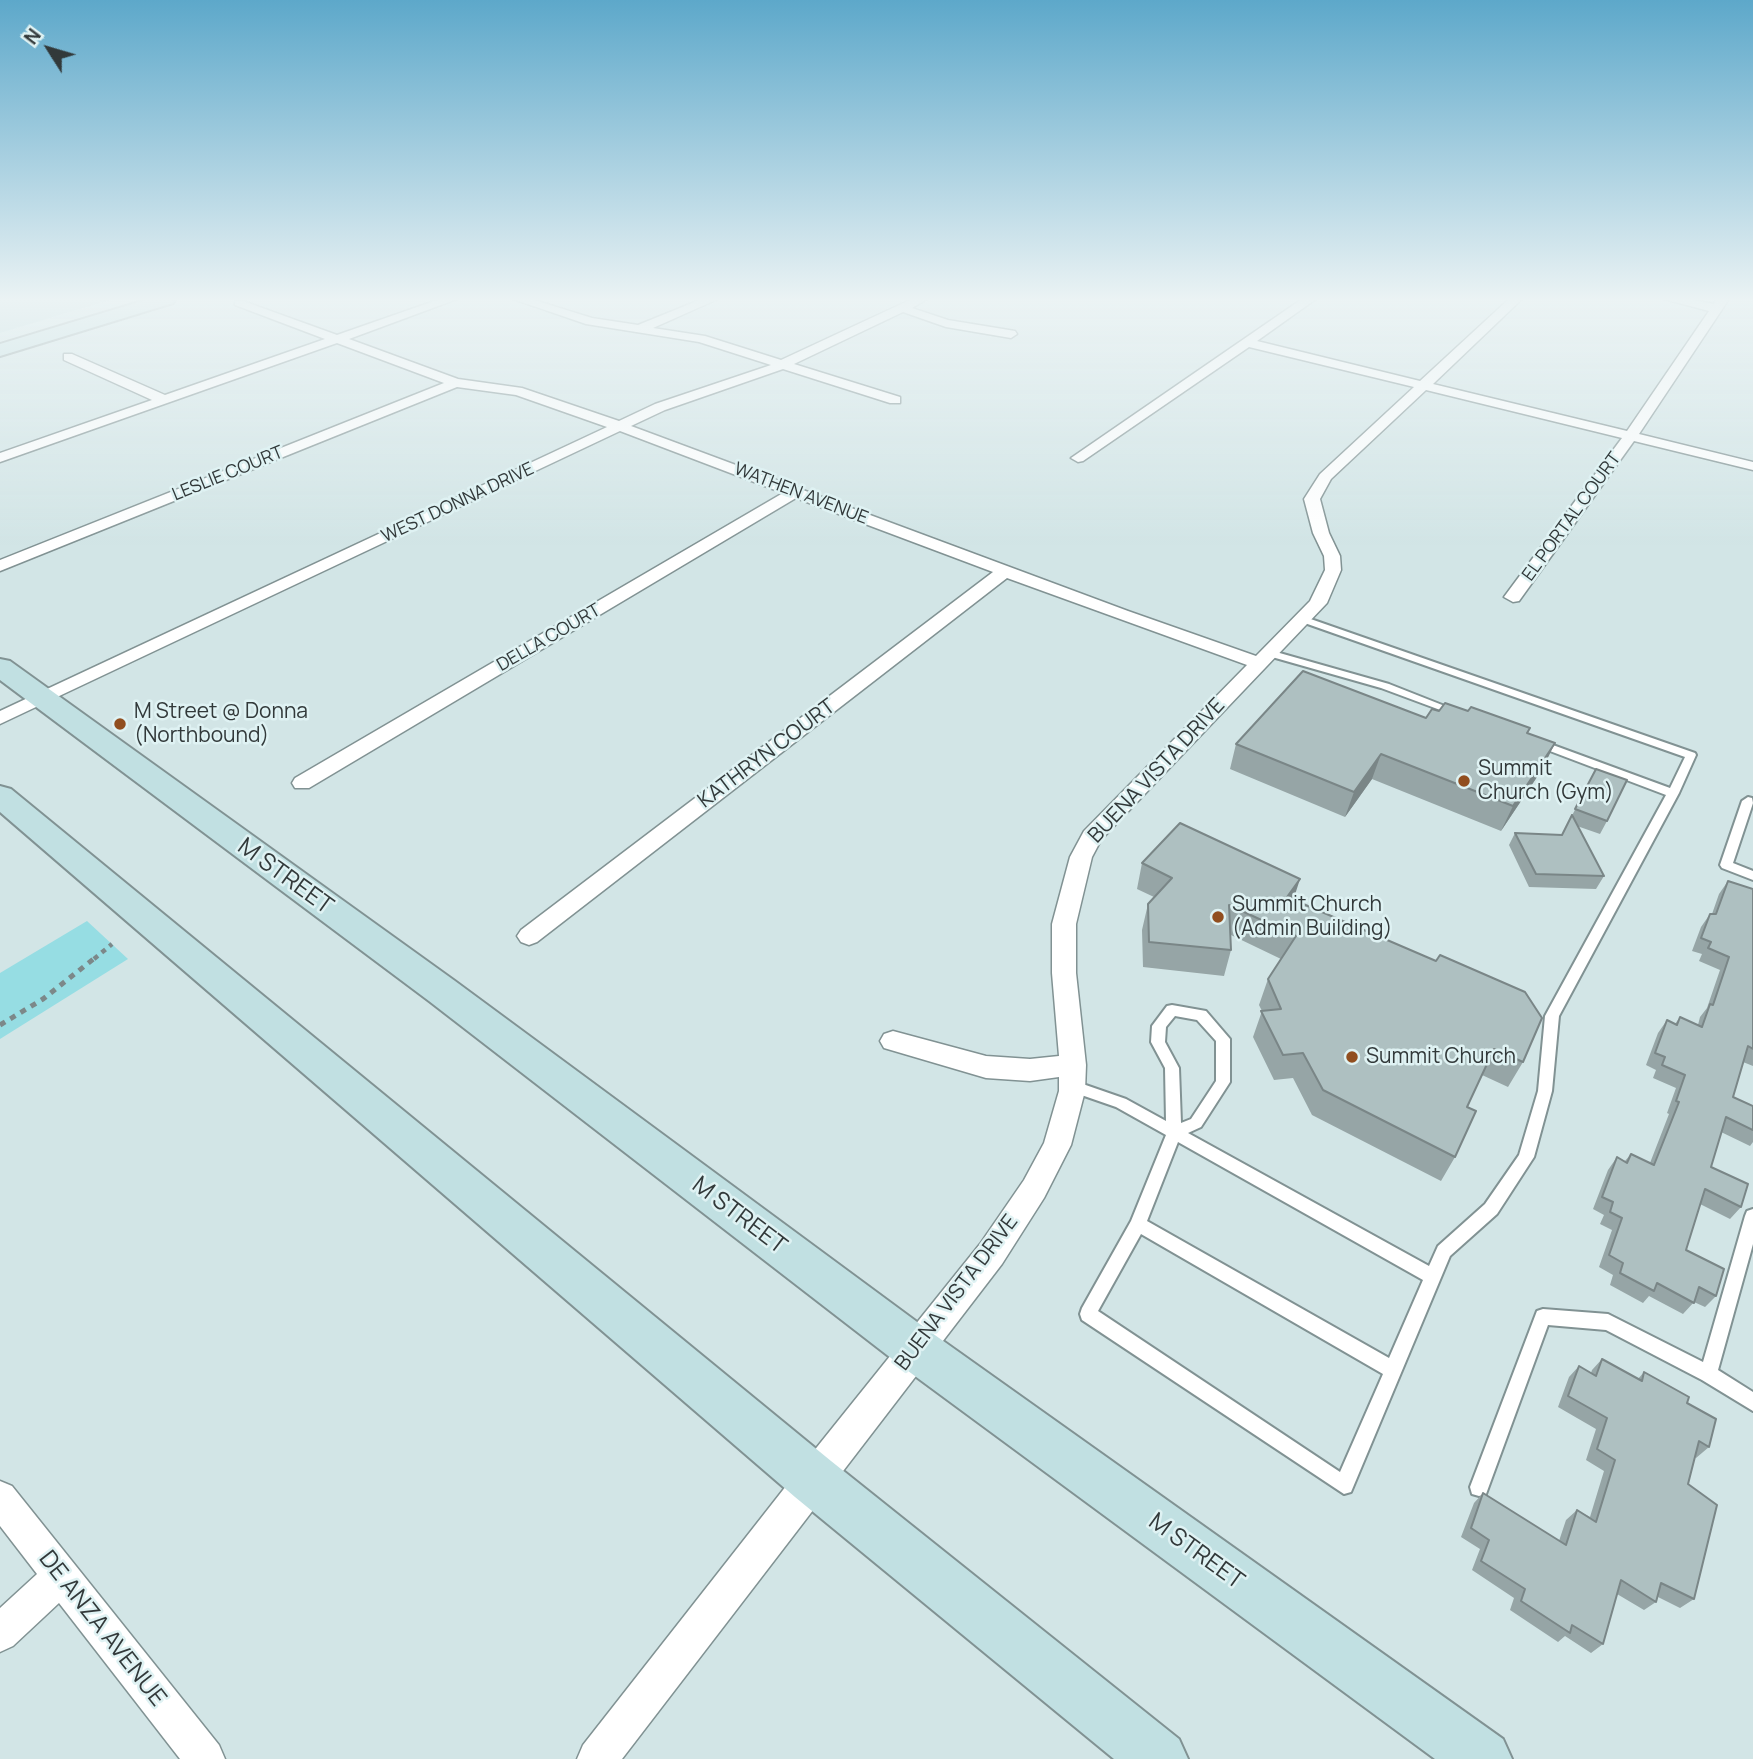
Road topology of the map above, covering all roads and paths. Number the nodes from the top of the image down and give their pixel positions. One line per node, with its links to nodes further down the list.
1 (122, 381): 12 (street)
2 (217, 381): 12 (street)
3 (451, 381): 10 (street, WATHEN AVENUE)
4 (736, 381): 14 (street, WEST DONNA DRIVE)
5 (834, 381): 13 (street)
6 (1192, 381): 17 (street)
7 (1408, 381): 11 (street)
8 (1428, 381): 11 (street)
9 (1667, 381): 15 (street, EL PORTAL COURT)
10 (456, 383): 14 (street, WATHEN AVENUE); 20 (street, LESLIE COURT)
11 (1424, 385): 15 (street); 23 (street, BUENA VISTA DRIVE)
12 (164, 400): 16 (street)
13 (895, 400)
14 (620, 426): 19 (street, WATHEN AVENUE); 26 (street, WEST DONNA DRIVE)
15 (1631, 436): 18 (street); 22 (street, EL PORTAL COURT)
16 (0, 458)
17 (1077, 458)
18 (1753, 466)
19 (795, 492): 21 (street, WATHEN AVENUE); 30 (street, DELLA COURT)
20 (0, 566)
21 (1005, 571): 24 (street, WATHEN AVENUE); 35 (street, KATHRYN COURT)
22 (1513, 597)
23 (1301, 619): 24 (street, BUENA VISTA DRIVE); 31 (lane)
24 (1264, 658): 28 (lane); 39 (street, BUENA VISTA DRIVE)
25 (0, 667): 26 (street, M STREET)
26 (43, 698): 27 (street, WEST DONNA DRIVE); 44 (street, M STREET)
27 (0, 718)
28 (1472, 718)
29 (1522, 737): 31 (lane)
30 (302, 783)
31 (1673, 793): 43 (lane)
32 (0, 796): 48 (street)
33 (1748, 802): 34 (lane)
34 (1753, 876)
35 (529, 936)
36 (112, 944): 37 (path)
37 (0, 1025)
38 (893, 1041): 39 (street)
39 (1073, 1076): 40 (lane); 44 (street, BUENA VISTA DRIVE)
40 (1174, 1132): 40 (lane); 42 (lane); 43 (lane)
41 (1753, 1216): 46 (lane)
42 (1138, 1224): 45 (lane); 45 (lane)
43 (1433, 1277): 45 (lane)
44 (916, 1349): 48 (street, BUENA VISTA DRIVE); 56 (street, M STREET)
45 (1393, 1370)
46 (1708, 1374): 47 (lane); 49 (lane)
47 (1753, 1402)
48 (813, 1479): 54 (street, BUENA VISTA DRIVE); 55 (street)
49 (1479, 1487)
50 (0, 1498): 51 (street, DE ANZA AVENUE)
51 (60, 1577): 52 (street); 53 (street, DE ANZA AVENUE)
52 (0, 1633)
53 (205, 1759)
54 (597, 1759)
55 (1159, 1759)
56 (1483, 1759)

